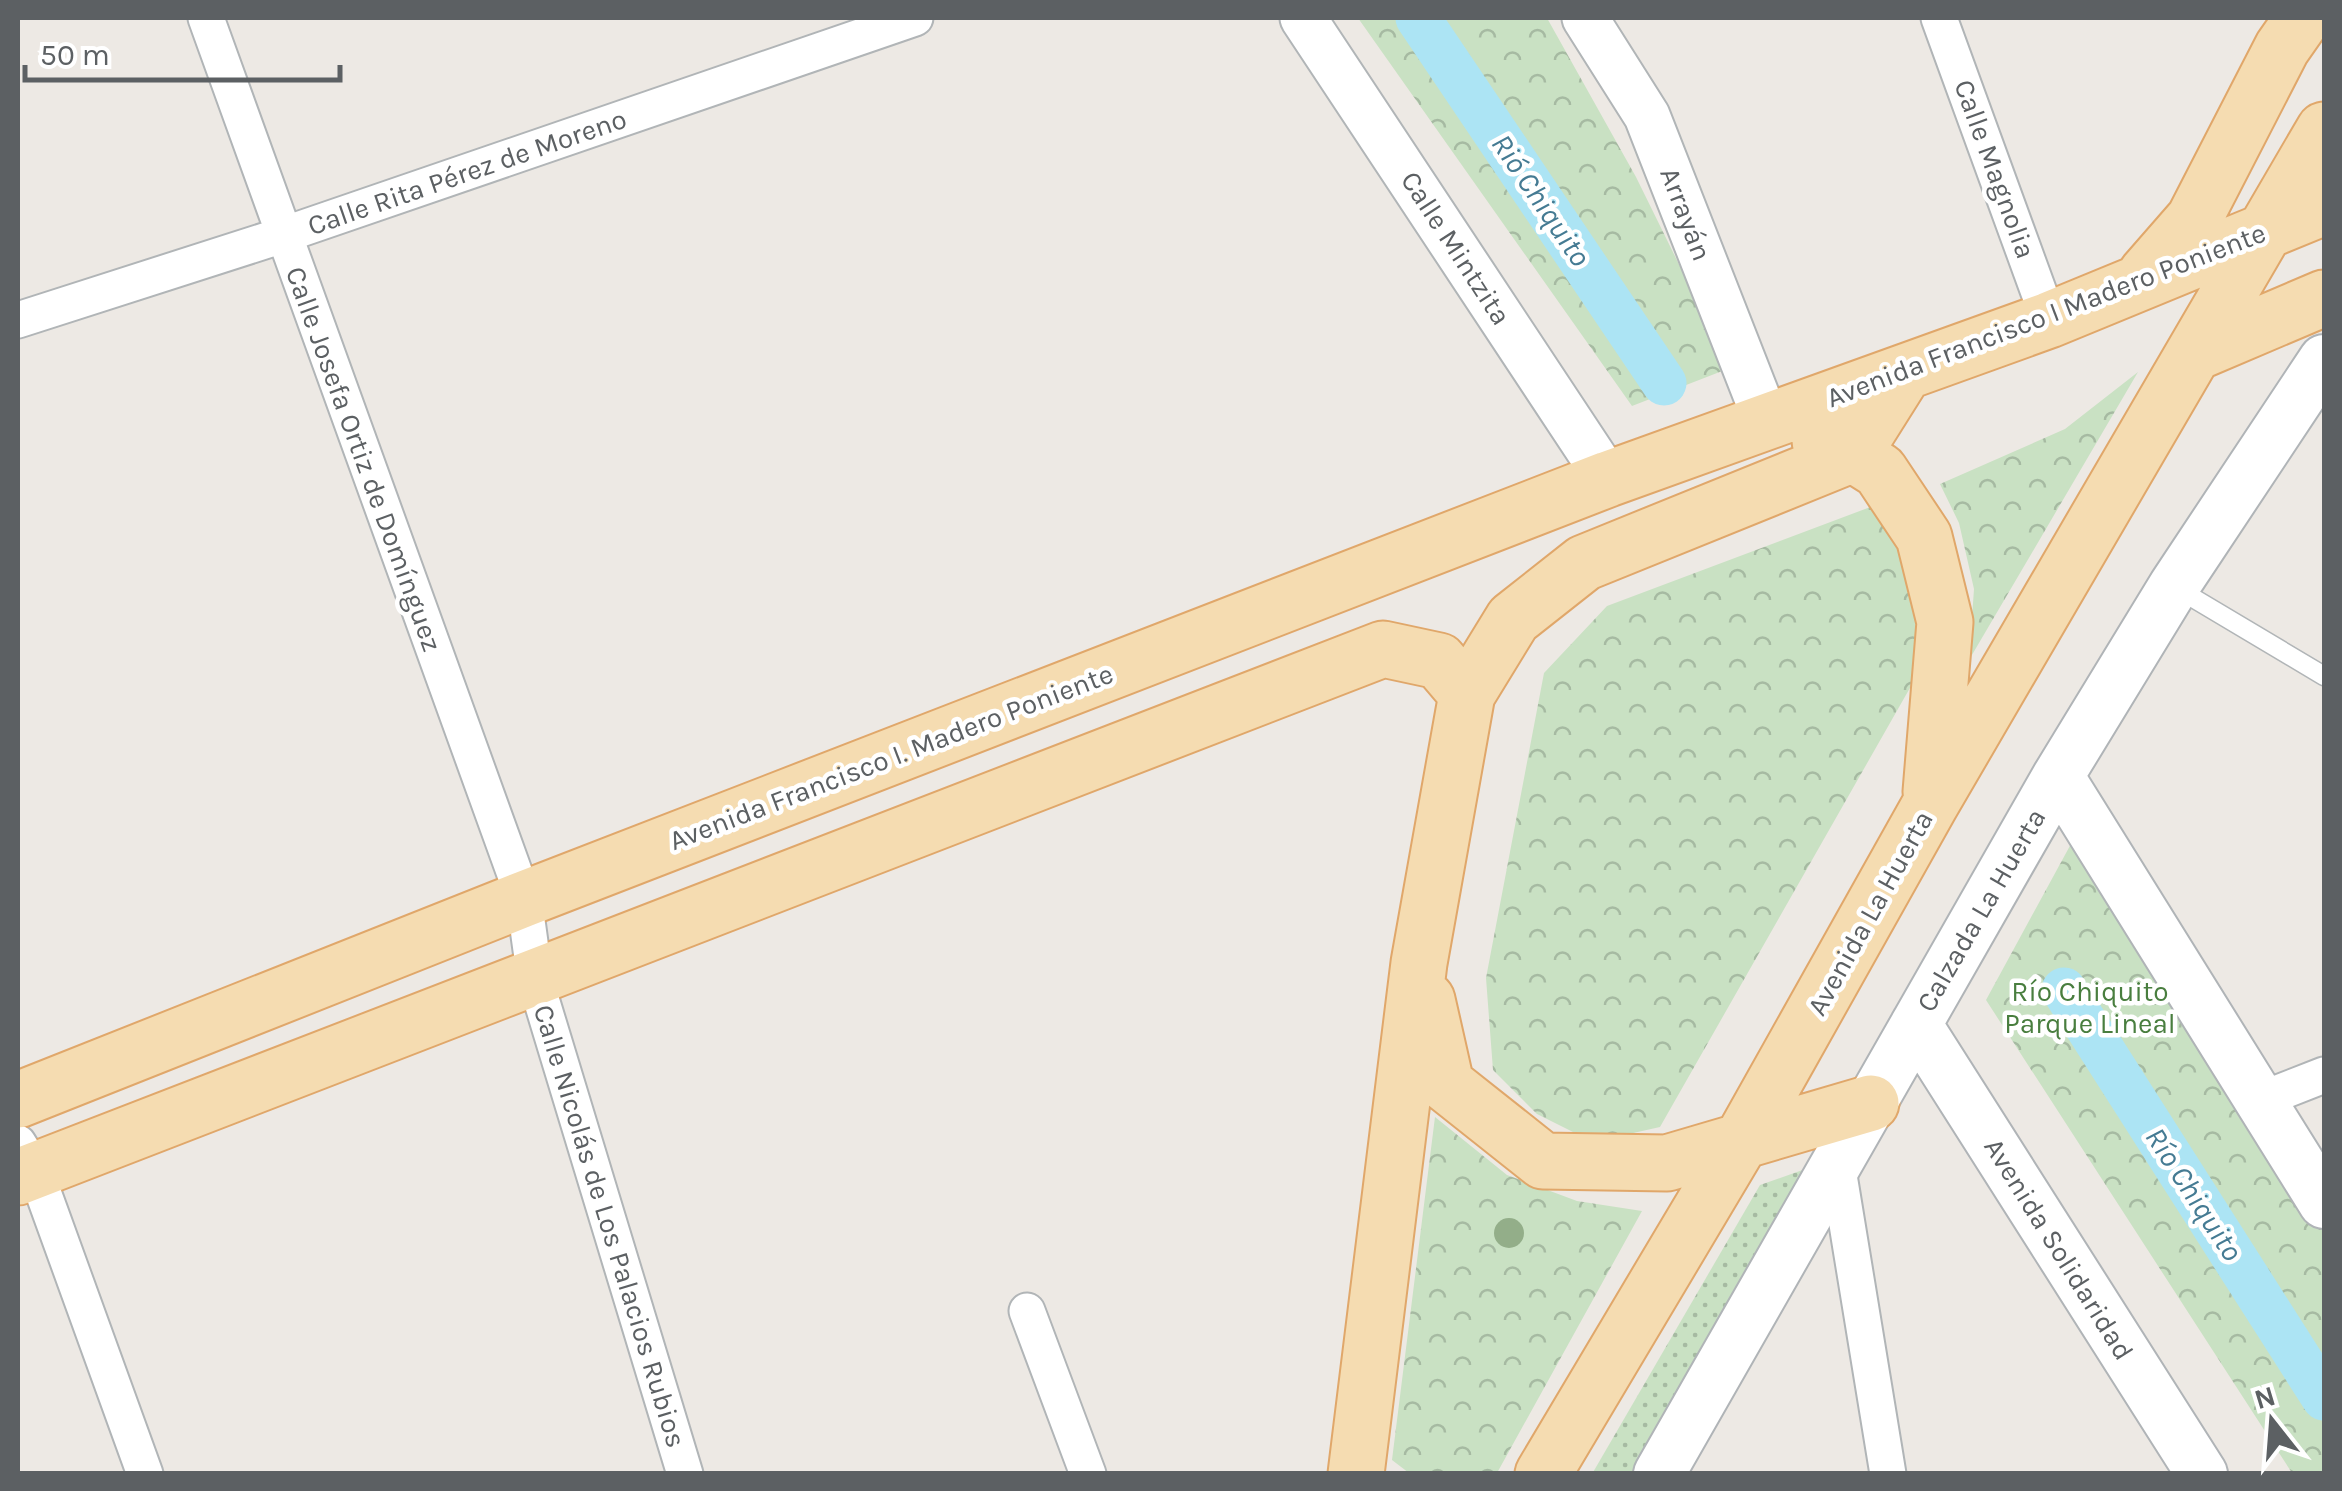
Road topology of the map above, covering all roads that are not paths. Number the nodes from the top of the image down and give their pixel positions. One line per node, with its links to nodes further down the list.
1 (206, 18): 12 (street, Calle Josefa Ortiz de Domínguez)
2 (915, 18): 12 (street, Calle Rita Pérez de Moreno)
3 (1303, 18): 22 (street, Calle Mintzita)
4 (1585, 18): 8 (street, Arrayán)
5 (1614, 18): 8 (street)
6 (1940, 18): 16 (street, Calle Magnolia)
7 (2286, 28): 13 (main road)
8 (1647, 116): 20 (street, Arrayán)
9 (2324, 130): 11 (main road, Avenida La Huerta)
10 (2324, 207): 11 (main road, Avenida Francisco I Madero Poniente)
11 (2268, 229): 13 (main road, Avenida Francisco I Madero Poniente); 17 (main road, Avenida La Huerta)
12 (283, 235): 15 (street, Calle Rita Pérez de Moreno); 28 (street, Calle Josefa Ortiz de Domínguez)
13 (2138, 283): 16 (main road, Avenida Francisco I Madero Poniente)
14 (2324, 298): 17 (main road)
15 (18, 320)
16 (2049, 320): 19 (main road, Avenida Francisco I Madero Poniente)
17 (2197, 352): 27 (main road, Avenida La Huerta)
18 (2324, 360): 23 (main road, Calzada La Huerta)
19 (1904, 373): 20 (main road, Avenida Francisco I Madero Poniente); 21 (main road)
20 (1766, 420): 21 (main road); 22 (main road, Avenida Francisco I. Madero Poniente)
21 (1853, 454): 25 (main road); 27 (main road)
22 (1608, 479): 28 (main road, Avenida Francisco I. Madero Poniente)
23 (2174, 586): 24 (lane); 26 (main road, Calzada La Huerta)
24 (2324, 676)
25 (1466, 694): 29 (main road); 30 (main road)
26 (2058, 776): 31 (main road, Calzada La Huerta); 34 (main road)
27 (1930, 805): 36 (main road, Avenida La Huerta)
28 (524, 899): 30 (street, Calle Josefa Ortiz de Domínguez); 33 (main road, Avenida Francisco I. Madero Poniente)
29 (1419, 962): 36 (main road); 44 (main road)
30 (535, 979): 38 (main road); 42 (street, Calle Nicolás de Los Palacios Rubios)
31 (1916, 1024): 35 (main road, Calzada La Huerta); 48 (main road, Avenida Solidaridad)
32 (2324, 1075): 34 (street)
33 (18, 1100)
34 (2260, 1100): 39 (main road)
35 (1871, 1103): 36 (main road); 37 (main road, Calzada La Huerta)
36 (1742, 1140): 45 (main road, Avenida La Huerta)
37 (1837, 1162): 46 (main road, Calzada La Huerta); 47 (street)
38 (23, 1164): 41 (street)
39 (2324, 1202)
40 (1027, 1311): 43 (street)
41 (145, 1474)
42 (685, 1474)
43 (1088, 1474)
44 (1356, 1474)
45 (1543, 1474)
46 (1659, 1474)
47 (1888, 1474)
48 (2202, 1474)

